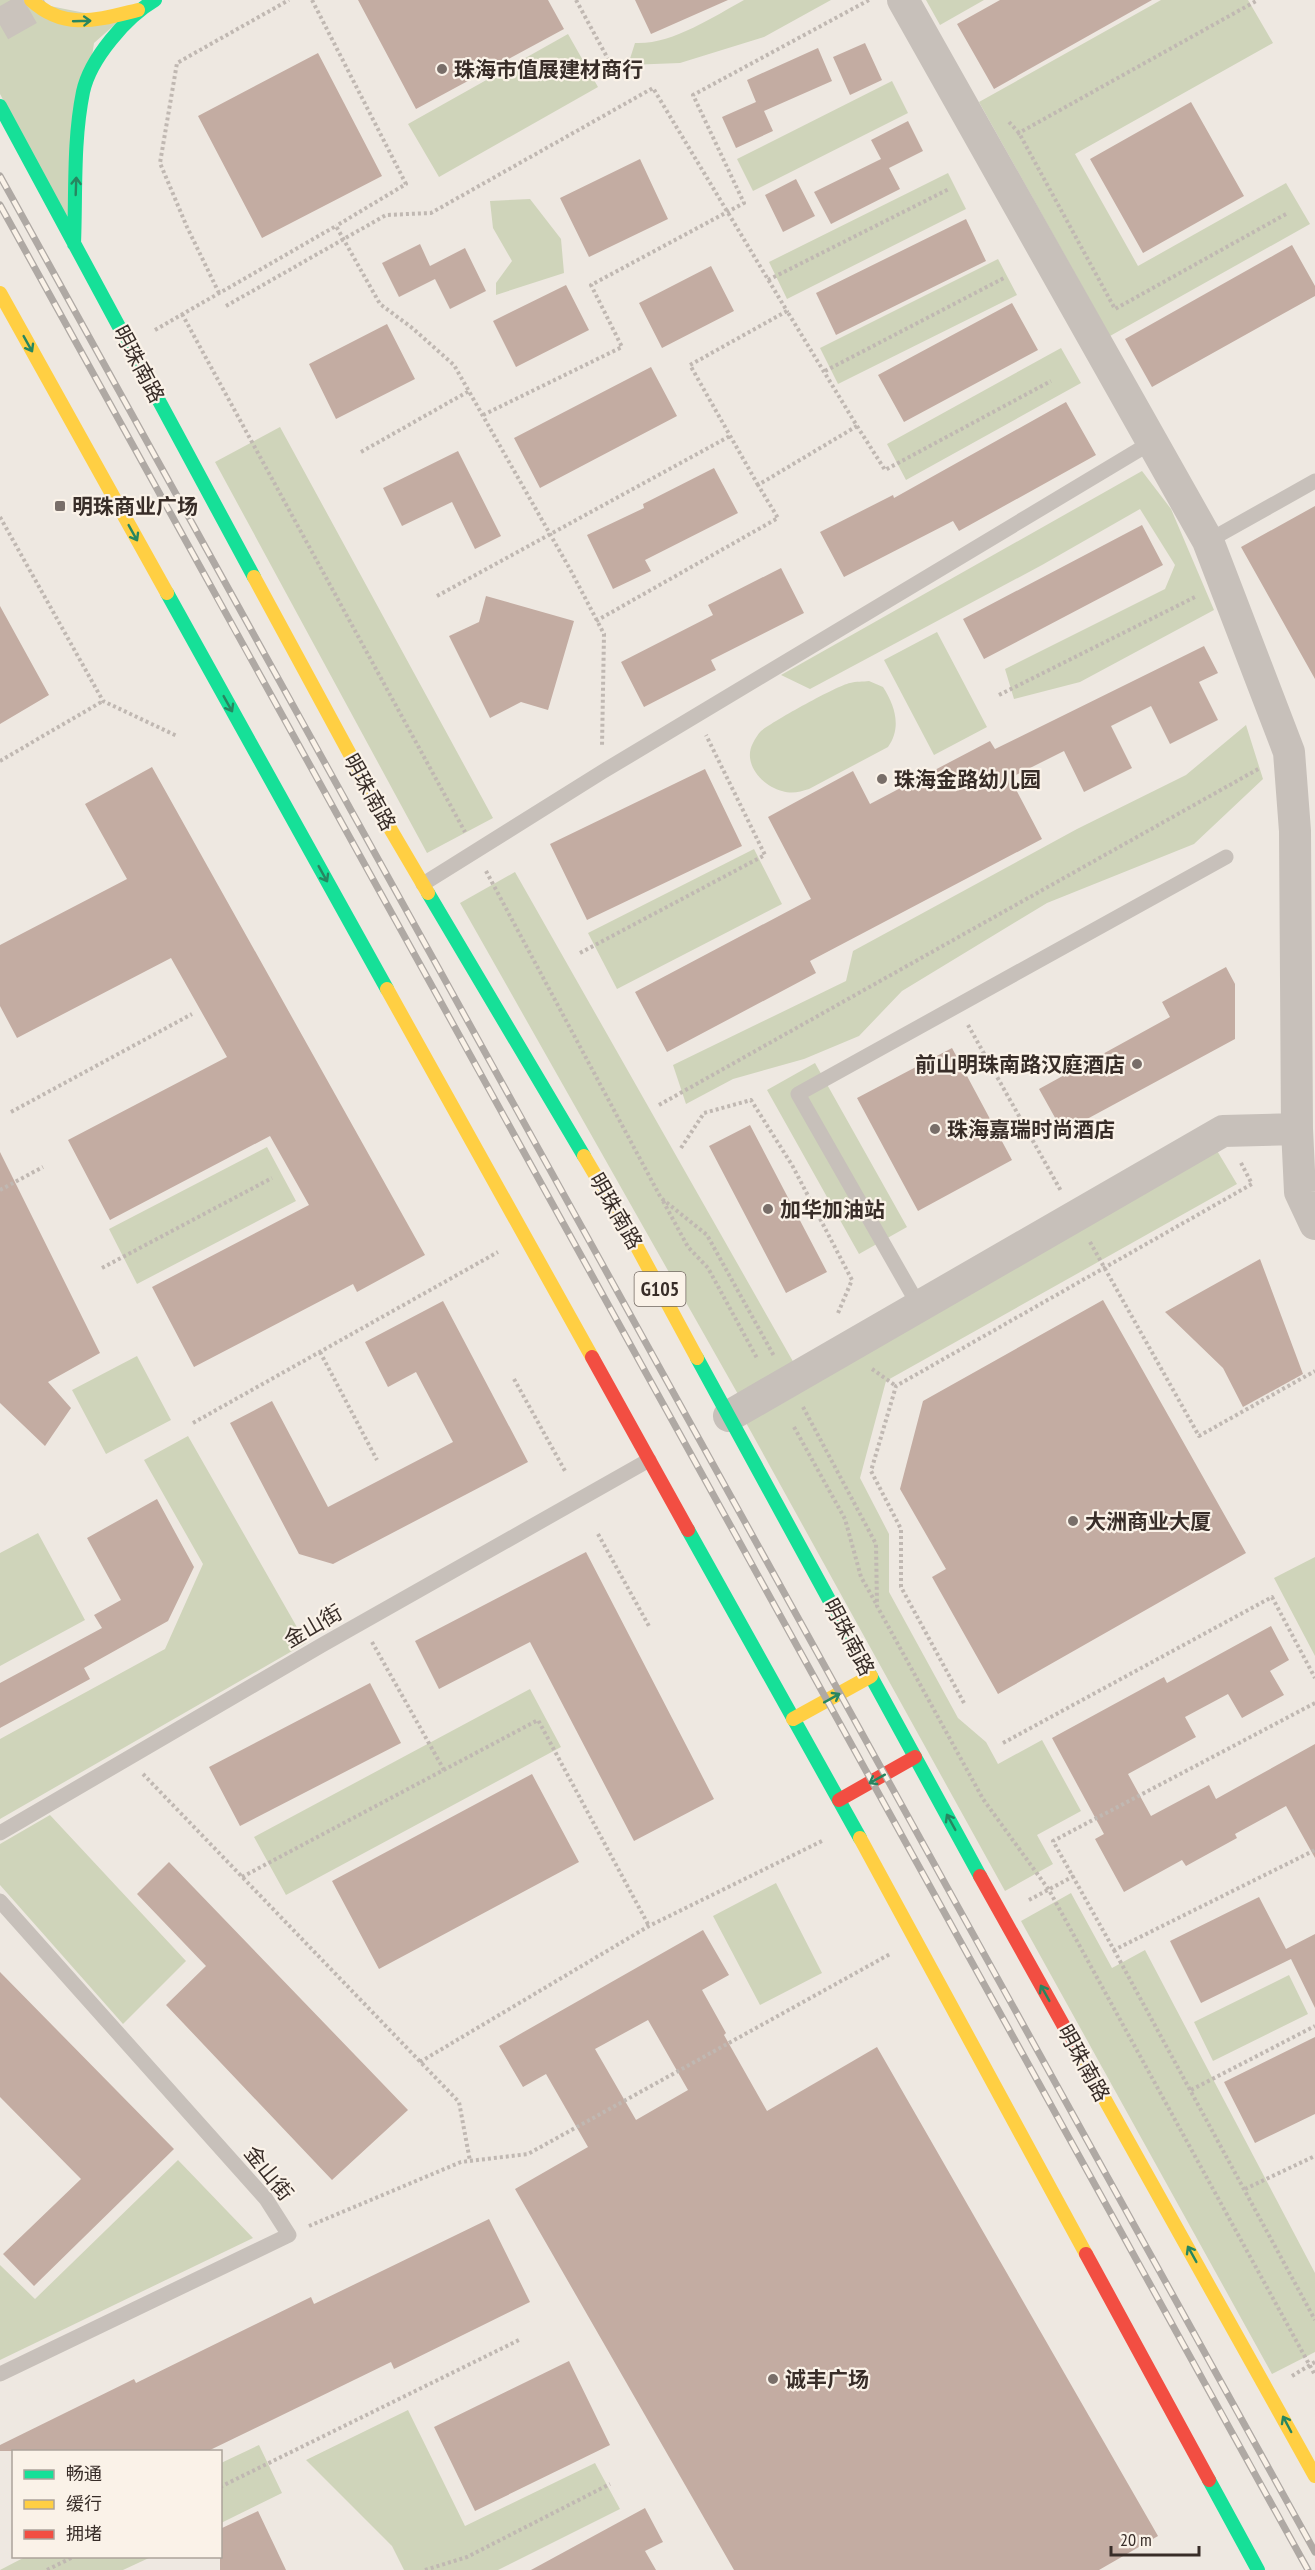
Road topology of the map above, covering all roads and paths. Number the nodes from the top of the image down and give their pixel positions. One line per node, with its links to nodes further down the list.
1 (31, 0): 9 (main road, one-way to 9)
2 (155, 0): 9 (main road)
3 (289, 0): 24 (path)
4 (312, 0): 18 (path)
5 (576, 0): 10 (path)
6 (869, 0): 16 (path)
7 (903, 0): 14 (street)
8 (1258, 0): 13 (path)
9 (138, 10): 20 (main road, one-way to 9)
10 (614, 70)
11 (0, 106): 20 (main road, 明珠南路 / G105)
12 (1004, 116): 13 (path)
13 (1019, 133): 14 (path); 17 (path)
14 (988, 150): 35 (street)
15 (949, 189): 22 (path)
16 (728, 212): 19 (path); 22 (path); 32 (path)
17 (1286, 214)
18 (336, 226): 19 (path); 24 (path)
19 (343, 239): 25 (path); 31 (path)
20 (74, 244): 28 (main road, 明珠南路 / G105)
21 (1004, 278): 29 (path)
22 (768, 280): 26 (path)
23 (0, 293): 69 (main road, one-way to 69)
24 (219, 293): 27 (path)
25 (226, 306)
26 (787, 311): 29 (path); 34 (path)
27 (182, 315): 28 (path); 52 (path)
28 (128, 345): 54 (main road, 明珠南路 / G105)
29 (825, 371): 33 (path)
30 (1051, 381): 33 (path)
31 (469, 391): 32 (path); 36 (path)
32 (483, 415): 40 (path)
33 (857, 426): 38 (path)
34 (730, 436): 38 (path); 40 (path)
35 (1152, 442): 41 (street); 47 (lane)
36 (361, 452)
37 (1315, 481): 41 (lane)
38 (758, 484): 44 (path)
39 (0, 517): 46 (path)
40 (549, 533): 43 (path); 44 (path)
41 (1208, 541): 42 (street)
42 (1224, 583): 45 (path); 49 (street)
43 (437, 596)
44 (596, 621): 51 (path)
45 (999, 695)
46 (103, 702): 48 (path); 50 (path)
47 (696, 716): 51 (lane); 55 (path)
48 (177, 736)
49 (1289, 752): 58 (path); 60 (street)
50 (0, 761)
51 (602, 772): 52 (lane)
52 (475, 851): 54 (lane); 66 (path)
53 (1226, 857): 56 (lane)
54 (423, 884): 79 (main road, 明珠南路 / G105)
55 (580, 953)
56 (957, 1006): 67 (path); 72 (lane)
57 (192, 1014): 59 (path)
58 (659, 1106)
59 (11, 1112)
60 (1297, 1129): 61 (street); 68 (street)
61 (1223, 1131): 67 (street); 70 (path)
62 (681, 1148): 73 (path)
63 (43, 1167): 65 (path)
64 (272, 1178): 71 (path)
65 (0, 1190)
66 (662, 1198): 75 (path); 78 (path)
67 (1075, 1216): 72 (street)
68 (1315, 1224)
69 (525, 1237): 74 (path); 83 (main road)
70 (1105, 1267): 76 (path); 92 (path)
71 (102, 1268)
72 (919, 1306): 78 (street)
73 (838, 1313)
74 (320, 1352): 80 (path); 82 (path)
75 (758, 1360)
76 (1315, 1371)
77 (514, 1379): 84 (path)
78 (789, 1381): 79 (street); 86 (path)
79 (729, 1416): 89 (main road, 明珠南路 / G105)
80 (193, 1423)
81 (794, 1427): 86 (path)
82 (377, 1460)
83 (649, 1460): 87 (lane, 金山街); 93 (main road)
84 (565, 1471)
85 (598, 1534): 88 (path)
86 (878, 1606): 104 (path)
87 (362, 1623): 96 (lane, 金山街); 97 (path)
88 (650, 1628)
89 (871, 1676): 93 (main road, one-way to 89); 95 (main road, 明珠南路 / G105)
90 (1315, 1678): 94 (path)
91 (1315, 1702): 103 (path)
92 (964, 1703)
93 (794, 1719): 98 (main road)
94 (1003, 1743)
95 (915, 1757): 98 (main road, one-way to 98); 106 (main road, 明珠南路 / G105, one-way to 95)
96 (128, 1758): 100 (lane, 金山街); 102 (path)
97 (444, 1770): 102 (path); 107 (path)
98 (839, 1800): 99 (main road)
99 (853, 1826): 107 (path); 108 (main road)
100 (0, 1833)
101 (1315, 1850): 109 (path)
102 (242, 1876): 111 (path)
103 (1074, 1876): 104 (path); 109 (path)
104 (1049, 1890): 106 (path); 120 (path)
105 (0, 1901): 116 (lane, 金山街)
106 (1001, 1914): 121 (main road, 明珠南路 / G105, one-way to 106)
107 (649, 1926): 111 (path)
108 (916, 1940): 114 (path); 127 (main road)
109 (1114, 1950): 112 (path)
110 (1315, 2026): 112 (path)
111 (420, 2062): 114 (path)
112 (1191, 2090): 115 (path)
113 (1315, 2156): 115 (path)
114 (470, 2161): 116 (path)
115 (1245, 2189): 117 (path)
116 (289, 2235): 119 (lane, 金山街)
117 (1315, 2320)
118 (521, 2339): 123 (path)
119 (0, 2374)
120 (1315, 2375)
121 (1315, 2476)
122 (610, 2484): 126 (path)
123 (222, 2486)
124 (71, 2558): 125 (path)
125 (47, 2570)
126 (425, 2570)
127 (1258, 2570)

